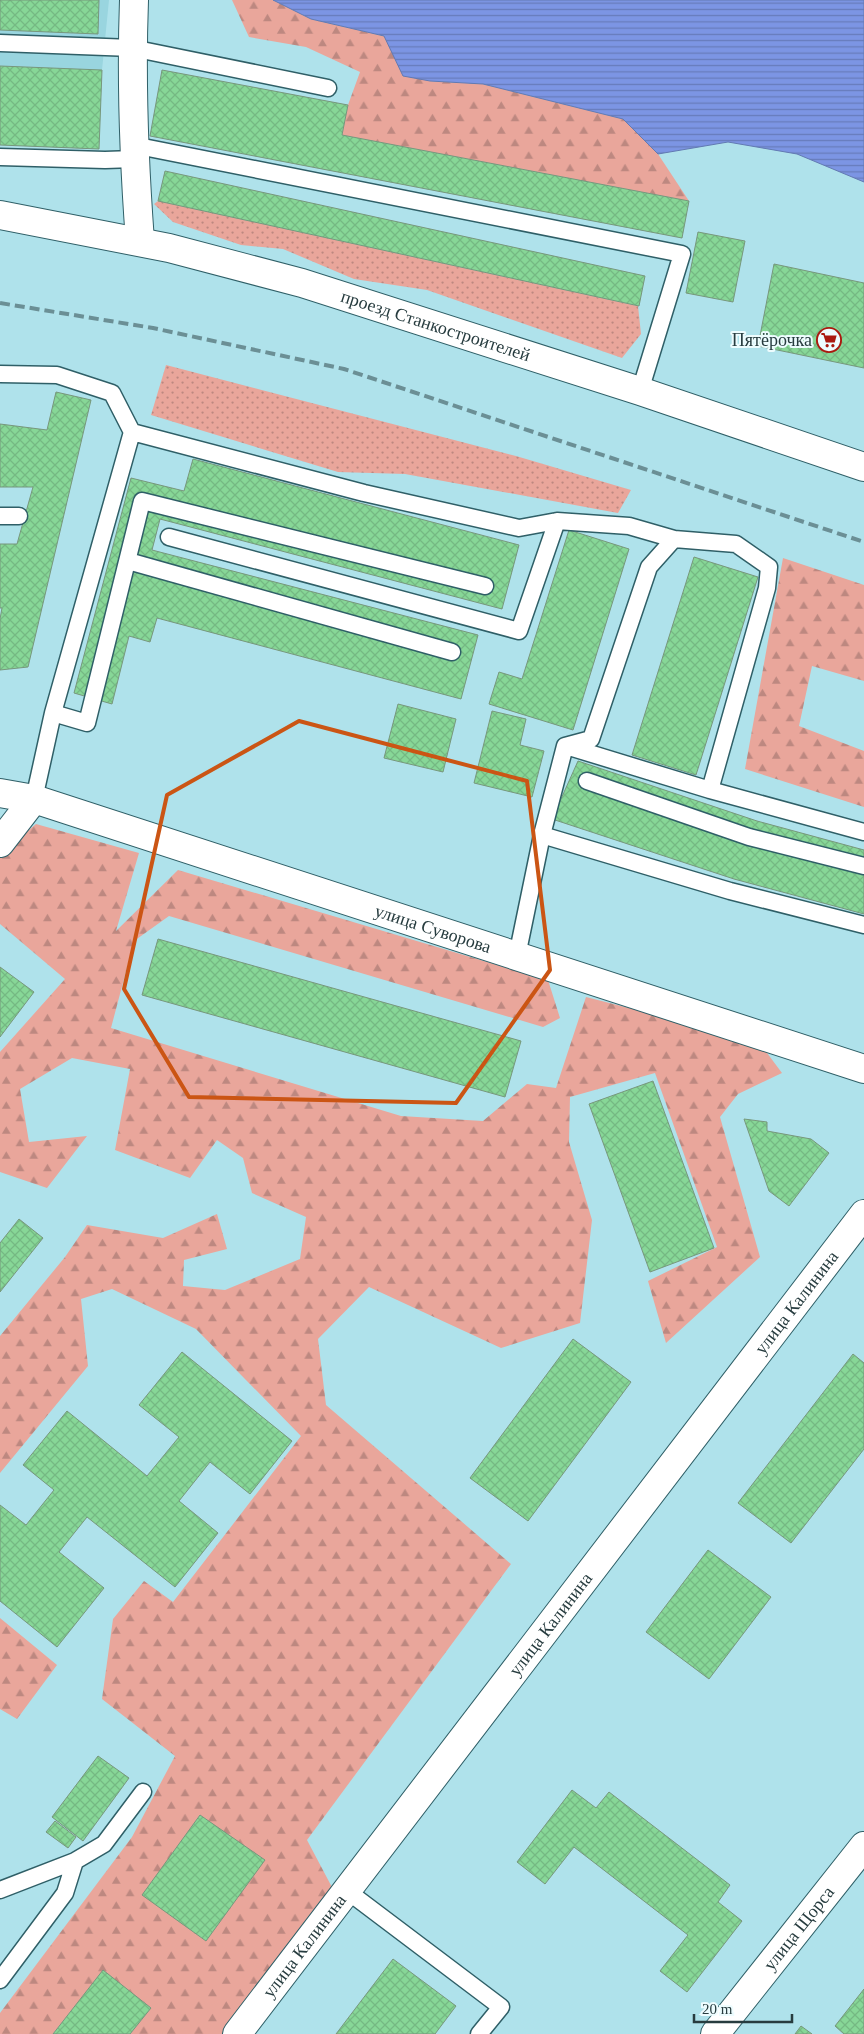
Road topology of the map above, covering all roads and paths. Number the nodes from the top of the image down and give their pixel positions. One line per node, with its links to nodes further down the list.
1 (134, 0): 3 (street)
2 (0, 43): 3 (lane)
3 (132, 48): 4 (lane); 5 (street)
4 (328, 88)
5 (134, 152): 6 (lane); 8 (street); 10 (lane)
6 (0, 157)
7 (0, 215): 8 (street, проезд Станкостроителей)
8 (140, 241): 10 (street, проезд Станкостроителей)
9 (0, 374): 11 (lane)
10 (640, 391): 12 (street, проезд Станкостроителей)
11 (132, 432): 15 (lane); 21 (lane)
12 (864, 467)
13 (0, 516): 14 (lane)
14 (19, 516)
15 (558, 521): 16 (lane); 17 (lane)
16 (169, 537)
17 (674, 539): 22 (lane); 24 (lane)
18 (128, 561): 19 (lane); 20 (lane); 21 (lane)
19 (485, 586)
20 (452, 652)
21 (53, 713): 26 (lane)
22 (565, 746): 24 (lane); 28 (lane)
23 (587, 781): 30 (lane)
24 (710, 790): 27 (lane)
25 (0, 793): 26 (street, улица Суворова)
26 (34, 799): 29 (street); 32 (street, улица Суворова)
27 (864, 832)
28 (542, 836): 31 (lane); 32 (lane)
29 (0, 843)
30 (864, 866)
31 (864, 925)
32 (517, 956): 33 (street, улица Суворова)
33 (864, 1069)
34 (864, 1214): 39 (street, улица Калинина)
35 (143, 1792): 37 (lane)
36 (864, 1846): 43 (street, улица Щорса)
37 (75, 1861): 38 (lane); 40 (lane)
38 (0, 1890)
39 (346, 1890): 41 (street, улица Калинина); 42 (lane)
40 (0, 1980)
41 (237, 2034)
42 (479, 2034)
43 (714, 2034)

